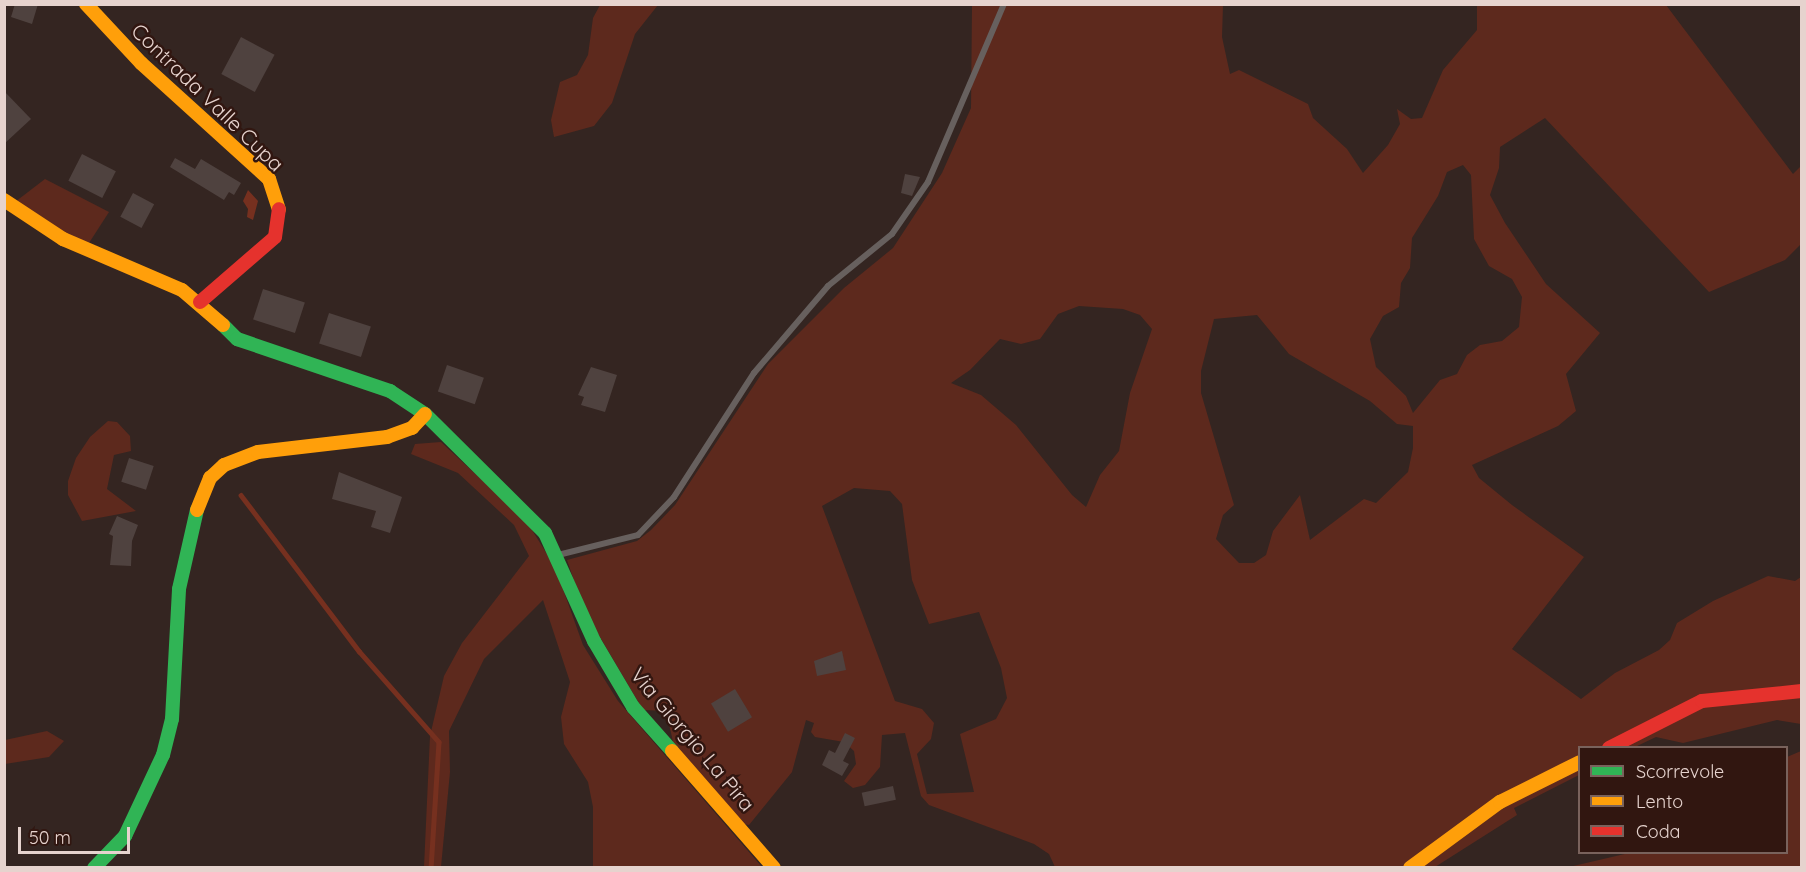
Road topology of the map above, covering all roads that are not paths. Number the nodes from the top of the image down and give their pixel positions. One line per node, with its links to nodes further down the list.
1 (86, 4): 4 (street, Contrada Valle Cupa)
2 (1004, 4): 6 (lane)
3 (4, 200): 4 (street, Via Giorgio La Pira)
4 (200, 302): 5 (street, Via Giorgio La Pira)
5 (425, 414): 6 (street, Via Giorgio La Pira); 10 (street)
6 (558, 555): 11 (street, Via Giorgio La Pira)
7 (1802, 692): 8 (street)
8 (1611, 746)
9 (1578, 763): 12 (street)
10 (94, 867)
11 (774, 867)
12 (1410, 867)

